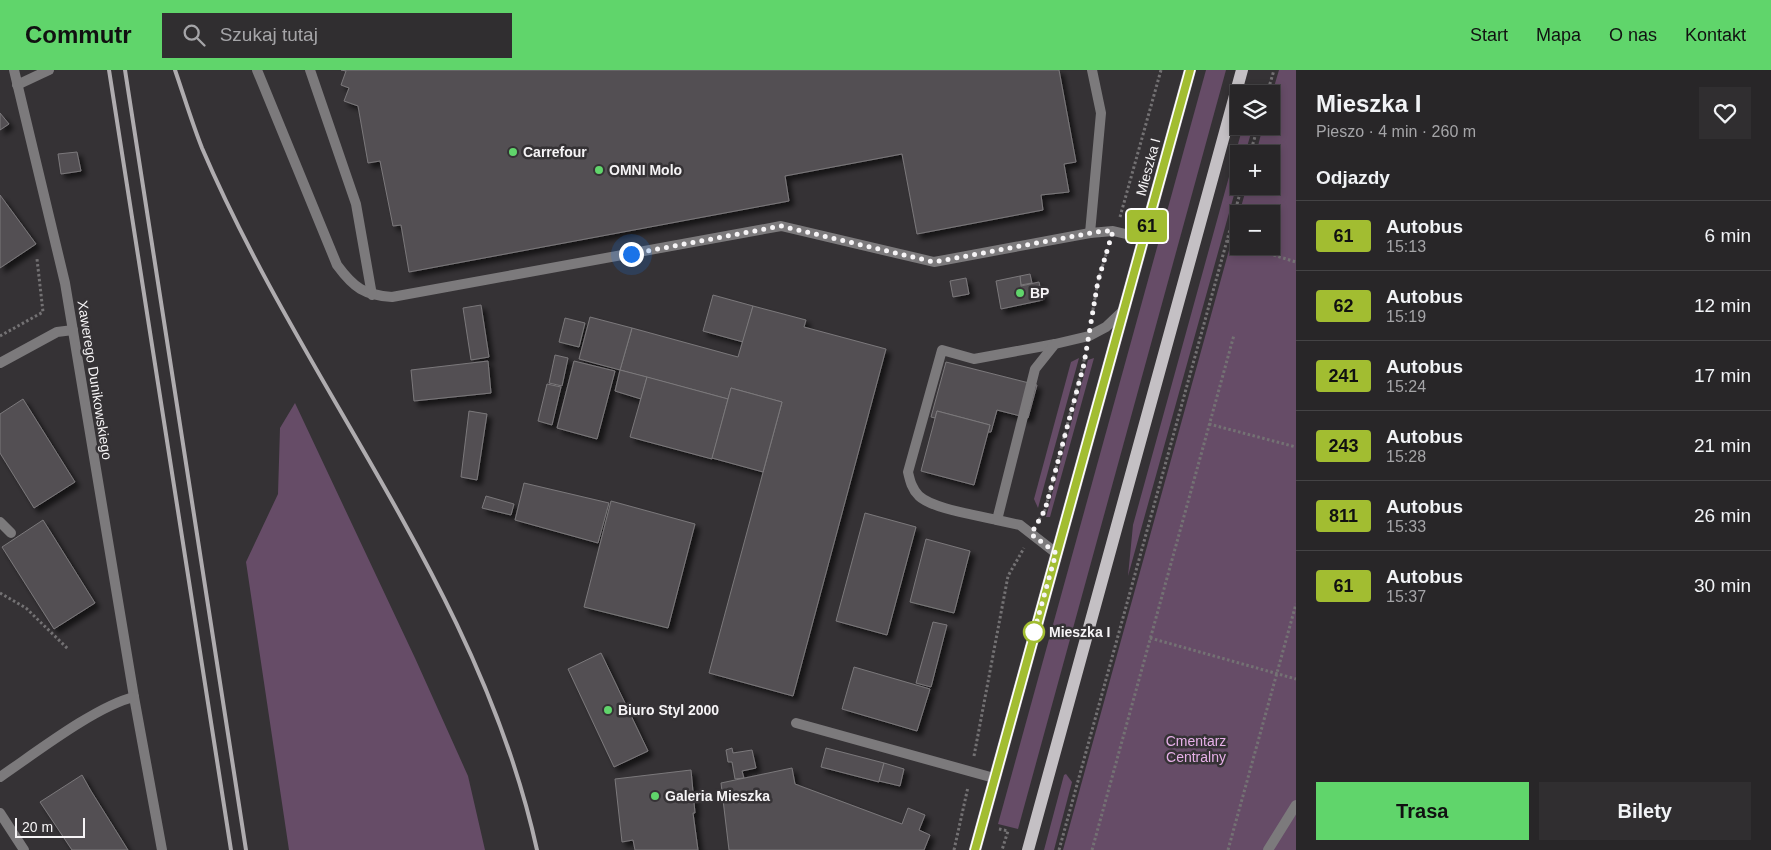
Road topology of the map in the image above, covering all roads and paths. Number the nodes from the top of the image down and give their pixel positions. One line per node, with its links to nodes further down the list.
1 (14, 70): 10 (street, Xawerego Dunikowskiego)
2 (49, 70): 10 (street)
3 (257, 70): 21 (street)
4 (310, 70): 21 (street)
5 (1092, 70): 14 (street)
6 (1161, 70): 13 (path)
7 (1190, 70): 15 (main road, Mieszka I)
8 (1242, 70): 53 (main road)
9 (1274, 70): 11 (path)
10 (17, 85): 23 (street, Xawerego Dunikowskiego)
11 (1270, 85)
12 (1239, 195): 16 (path)
13 (1113, 231): 14 (street); 15 (street); 26 (path)
14 (1090, 233): 21 (street)
15 (1143, 238): 22 (main road, Mieszka I)
16 (1226, 241): 17 (path); 54 (path)
17 (1230, 242)
18 (1274, 255): 20 (path)
19 (37, 259): 25 (path)
20 (1296, 262)
21 (372, 295)
22 (1124, 310): 26 (street); 35 (main road, Mieszka I)
23 (73, 330): 28 (street); 42 (street, Xawerego Dunikowskiego)
24 (1234, 335): 29 (path)
25 (0, 336)
26 (1088, 336): 27 (street); 34 (path)
27 (1055, 344): 31 (street); 31 (street)
28 (0, 363)
29 (1209, 424): 30 (path); 38 (path)
30 (1296, 447)
31 (997, 520): 34 (street)
32 (0, 522): 33 (street)
33 (11, 533)
34 (1031, 534): 35 (street); 44 (path)
35 (1056, 553): 46 (main road, Mieszka I)
36 (0, 593): 39 (path)
37 (1296, 604): 40 (path)
38 (1150, 638): 40 (path); 55 (path)
39 (68, 649)
40 (1277, 674): 41 (path); 56 (path)
41 (1296, 679)
42 (134, 697): 45 (street); 50 (street, Xawerego Dunikowskiego)
43 (796, 723): 44 (street)
44 (971, 772): 46 (street); 51 (path)
45 (0, 777)
46 (994, 778): 52 (main road, Mieszka I)
47 (1296, 805): 57 (street)
48 (0, 813): 49 (street)
49 (24, 850)
50 (162, 850)
51 (954, 850)
52 (975, 850)
53 (1028, 850)
54 (1059, 850)
55 (1092, 850)
56 (1228, 850)
57 (1268, 850)

